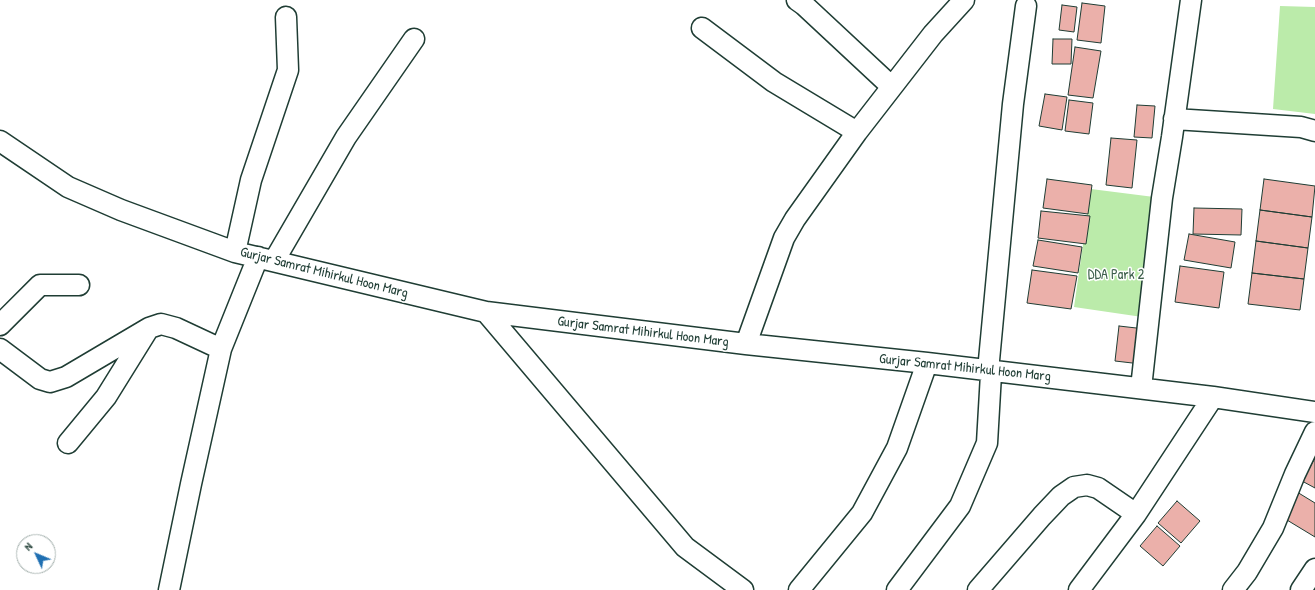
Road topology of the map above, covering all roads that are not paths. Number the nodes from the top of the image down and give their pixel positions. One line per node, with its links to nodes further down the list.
1 (797, 0): 8 (street)
2 (964, 0): 8 (street)
3 (1191, 0): 9 (street)
4 (1026, 6): 23 (street)
5 (286, 17): 13 (street)
6 (702, 28): 11 (street)
7 (414, 39): 14 (street)
8 (892, 87): 11 (street)
9 (1174, 119): 10 (street); 24 (street)
10 (1315, 131)
11 (857, 132): 19 (street)
12 (0, 141): 13 (street, Gurjar Samrat Mihirkul Hoon Marg)
13 (235, 252): 14 (street, Gurjar Samrat Mihirkul Hoon Marg)
14 (266, 259): 16 (street, Gurjar Samrat Mihirkul Hoon Marg); 21 (street)
15 (79, 285): 17 (street)
16 (486, 312): 19 (street, Gurjar Samrat Mihirkul Hoon Marg); 32 (street)
17 (0, 325)
18 (149, 328): 20 (street); 21 (street); 28 (street)
19 (746, 344): 22 (street, Gurjar Samrat Mihirkul Hoon Marg)
20 (0, 349)
21 (221, 349): 31 (street)
22 (927, 363): 23 (street, Gurjar Samrat Mihirkul Hoon Marg); 33 (street)
23 (988, 370): 24 (street, Gurjar Samrat Mihirkul Hoon Marg); 34 (street)
24 (1141, 388): 25 (street, Gurjar Samrat Mihirkul Hoon Marg)
25 (1213, 396): 26 (street, Gurjar Samrat Mihirkul Hoon Marg); 29 (street)
26 (1315, 412)
27 (1315, 432): 37 (street)
28 (68, 443)
29 (1136, 514): 35 (street); 36 (street)
30 (1315, 569): 38 (street)
31 (169, 590)
32 (743, 590)
33 (798, 590)
34 (897, 590)
35 (978, 590)
36 (1079, 590)
37 (1233, 590)
38 (1301, 590)

